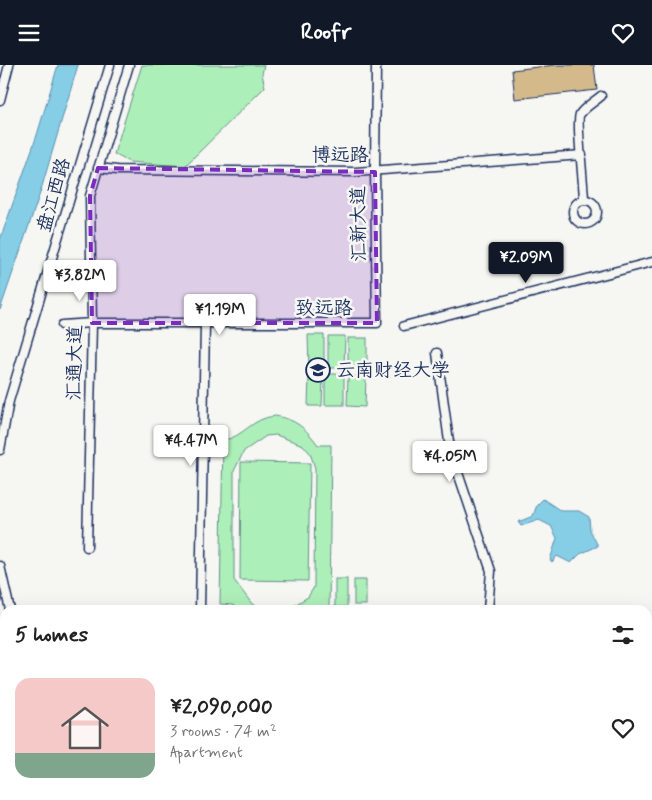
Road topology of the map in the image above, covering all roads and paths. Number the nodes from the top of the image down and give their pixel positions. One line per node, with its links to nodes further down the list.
1 (9, 65): 6 (street)
2 (110, 65): 18 (street, 盘江西路)
3 (129, 65): 8 (street, 汇通大道)
4 (376, 65): 9 (street, 汇新大道)
5 (601, 96): 7 (street)
6 (0, 101)
7 (582, 155): 9 (street, 博远路); 10 (street)
8 (98, 168): 9 (street, 博远路); 12 (street, 汇通大道)
9 (375, 172): 13 (street, 汇新大道)
10 (584, 200)
11 (652, 262): 16 (street)
12 (92, 323): 14 (street, 致远路); 15 (street, 致远路); 19 (street, 汇通大道)
13 (377, 323): 14 (street, 致远路)
14 (205, 324): 22 (street)
15 (62, 325)
16 (404, 326)
17 (437, 353): 23 (street)
18 (0, 450)
19 (87, 547)
20 (0, 566): 21 (street)
21 (9, 605)
22 (200, 605)
23 (488, 605)

